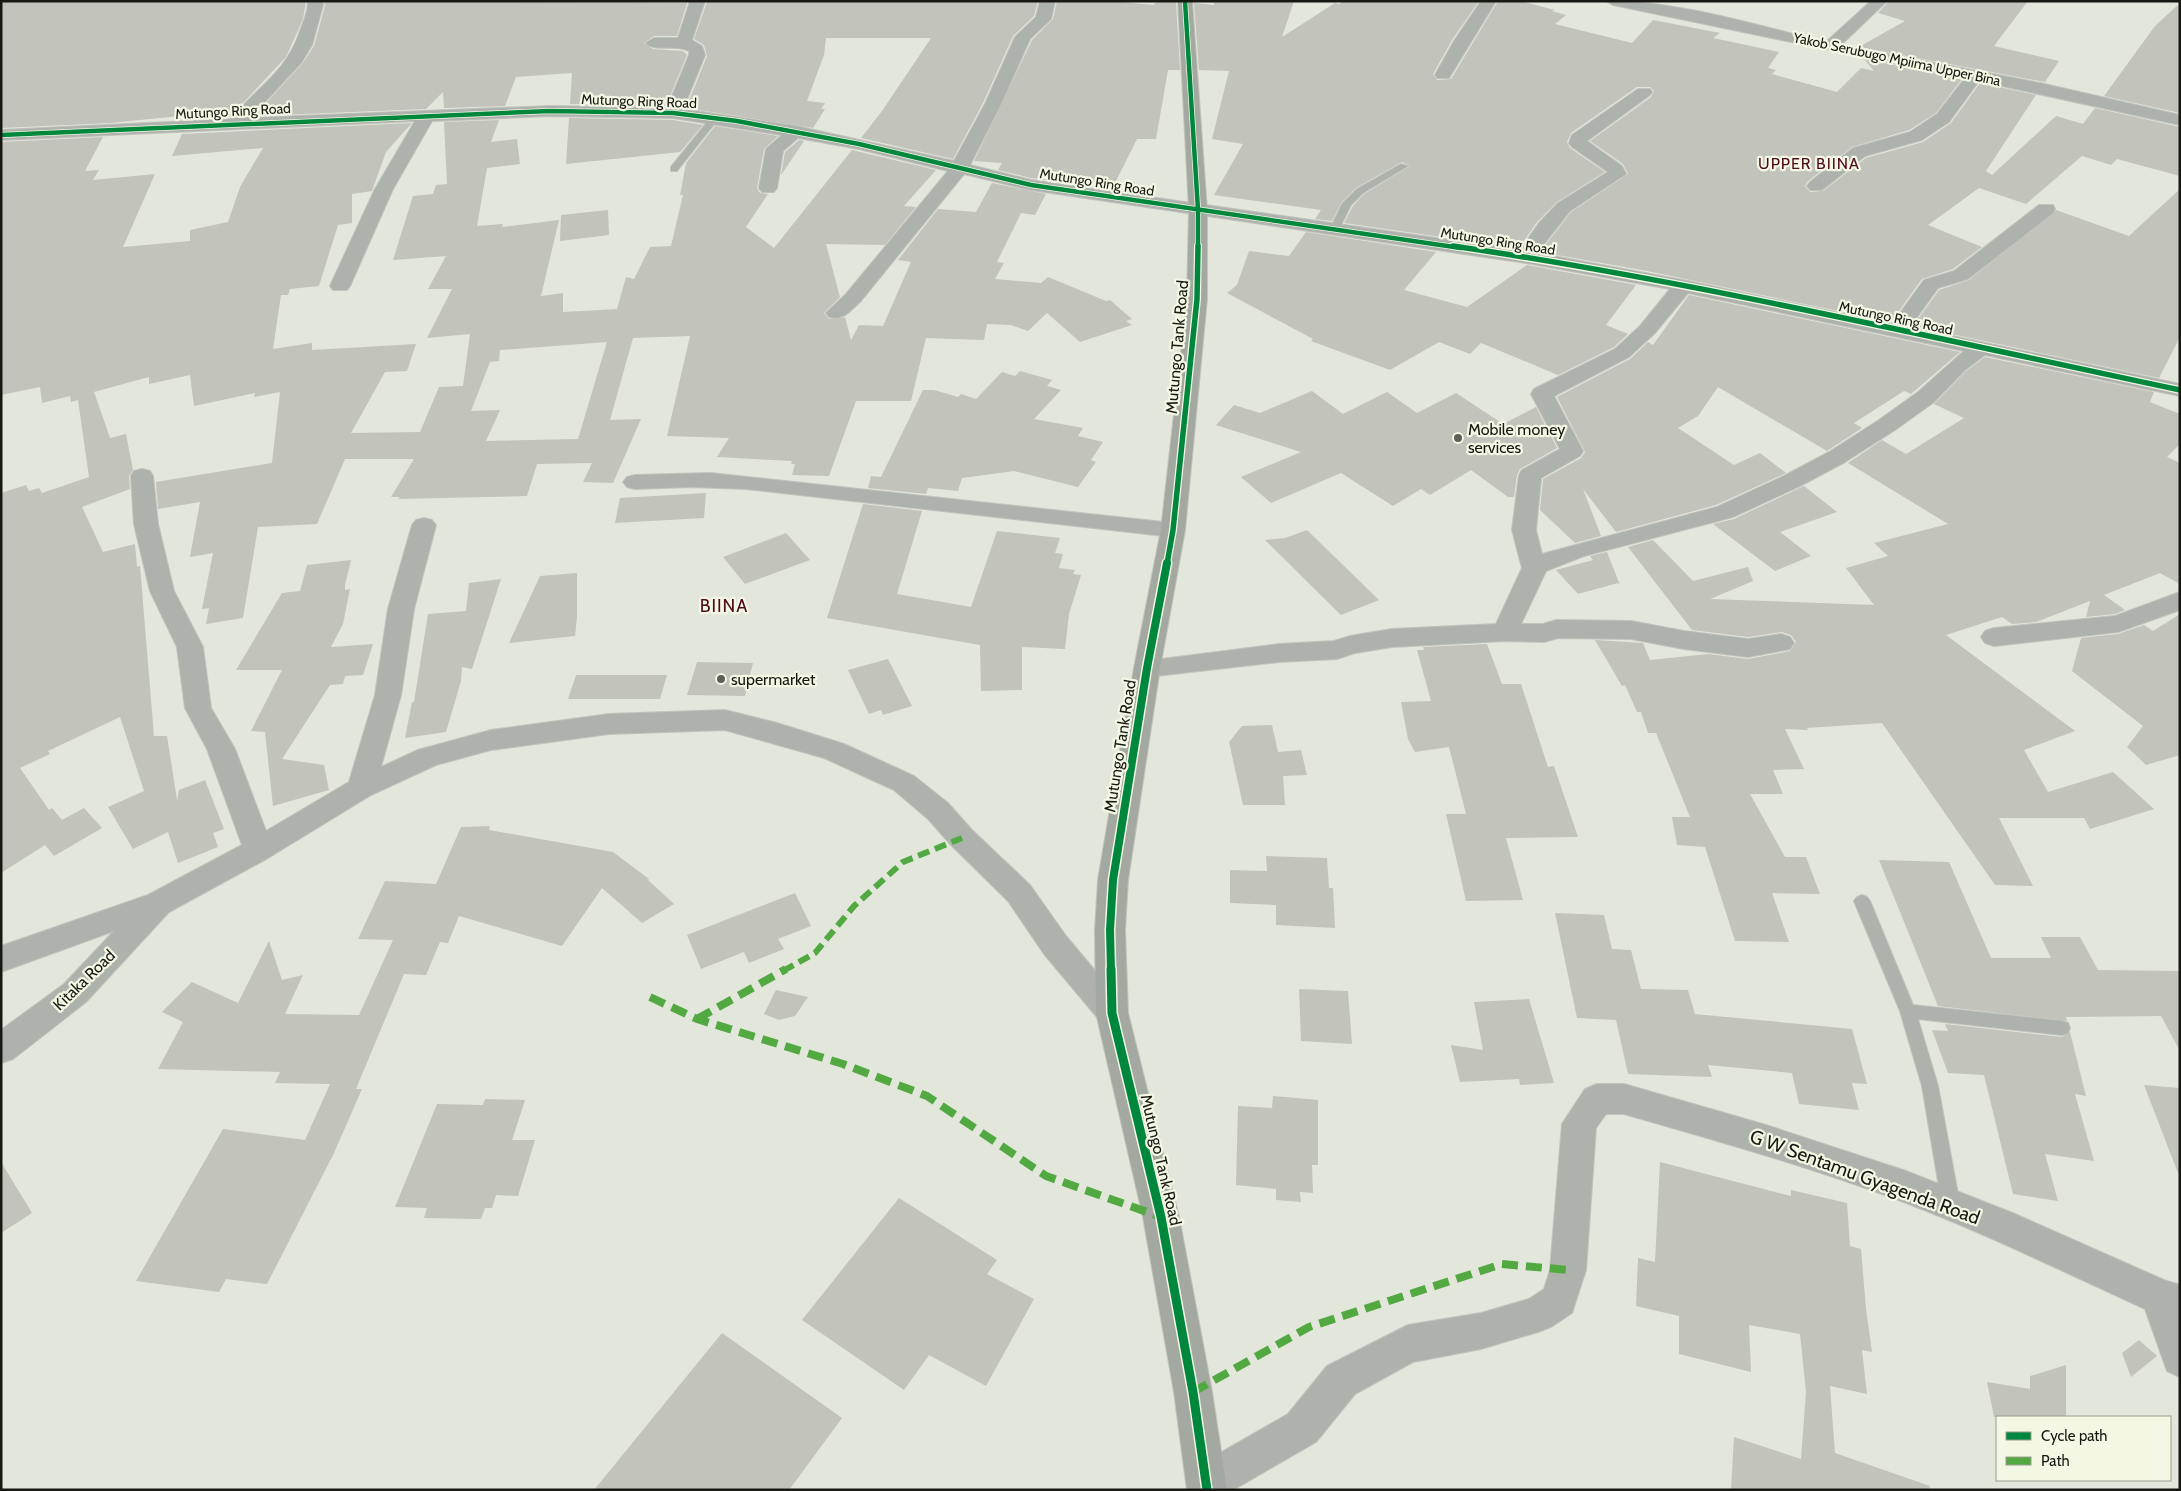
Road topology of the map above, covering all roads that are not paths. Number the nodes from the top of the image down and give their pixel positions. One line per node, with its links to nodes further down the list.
1 (315, 1): 18 (street)
2 (698, 1): 8 (street)
3 (1048, 1): 23 (street)
4 (1185, 1): 27 (street, Mutungo Tank Road)
5 (1489, 1): 11 (street)
6 (1613, 1): 10 (street, Yakob Serubugo Mpiima Upper Bina)
7 (1880, 1): 10 (street)
8 (684, 42): 9 (street); 14 (street)
9 (654, 43)
10 (1829, 47): 12 (street, Yakob Serubugo Mpiima Upper Bina)
11 (1443, 74)
12 (1976, 76): 17 (street, Yakob Serubugo Mpiima Upper Bina); 24 (street)
13 (1644, 92): 29 (street)
14 (673, 113): 15 (street, Mutungo Ring Road); 16 (street, Mutungo Ring Road)
15 (427, 115): 18 (street, Mutungo Ring Road); 30 (street)
16 (715, 118): 19 (street, Mutungo Ring Road); 22 (lane)
17 (2180, 120)
18 (236, 124): 20 (street, Mutungo Ring Road)
19 (796, 131): 23 (street, Mutungo Ring Road); 25 (street)
20 (1, 135)
21 (1404, 166): 28 (lane)
22 (674, 169)
23 (960, 169): 27 (street, Mutungo Ring Road); 32 (street)
24 (1816, 186)
25 (768, 188)
26 (2046, 208): 33 (street)
27 (1198, 210): 28 (street, Mutungo Ring Road); 39 (street, Mutungo Tank Road)
28 (1334, 229): 29 (street, Mutungo Ring Road)
29 (1525, 257): 31 (street, Mutungo Ring Road)
30 (340, 286)
31 (1683, 286): 33 (street, Mutungo Ring Road); 40 (street)
32 (836, 313)
33 (1896, 331): 34 (street, Mutungo Ring Road)
34 (1980, 349): 35 (street, Mutungo Ring Road); 40 (street)
35 (2180, 390)
36 (142, 476): 47 (street)
37 (635, 482): 39 (street)
38 (424, 525): 46 (street)
39 (1173, 530): 45 (street, Mutungo Tank Road)
40 (1534, 568): 42 (street)
41 (2180, 600): 43 (street)
42 (1506, 632): 44 (street); 45 (street)
43 (1994, 637)
44 (1781, 643)
45 (1147, 668): 52 (street, Mutungo Tank Road)
46 (361, 788): 47 (street); 52 (street)
47 (258, 850): 49 (street)
48 (1862, 901): 51 (lane)
49 (159, 903): 50 (street); 54 (street, Kitaka Road)
50 (1, 959)
51 (1908, 1011): 53 (lane); 55 (lane)
52 (1112, 1012): 58 (street, Mutungo Tank Road)
53 (2062, 1028)
54 (1, 1049)
55 (1951, 1205): 56 (street, G W Sentamu Gyagenda Road); 58 (street, G W Sentamu Gyagenda Road)
56 (2170, 1300): 57 (street)
57 (2180, 1358)
58 (1206, 1487)

